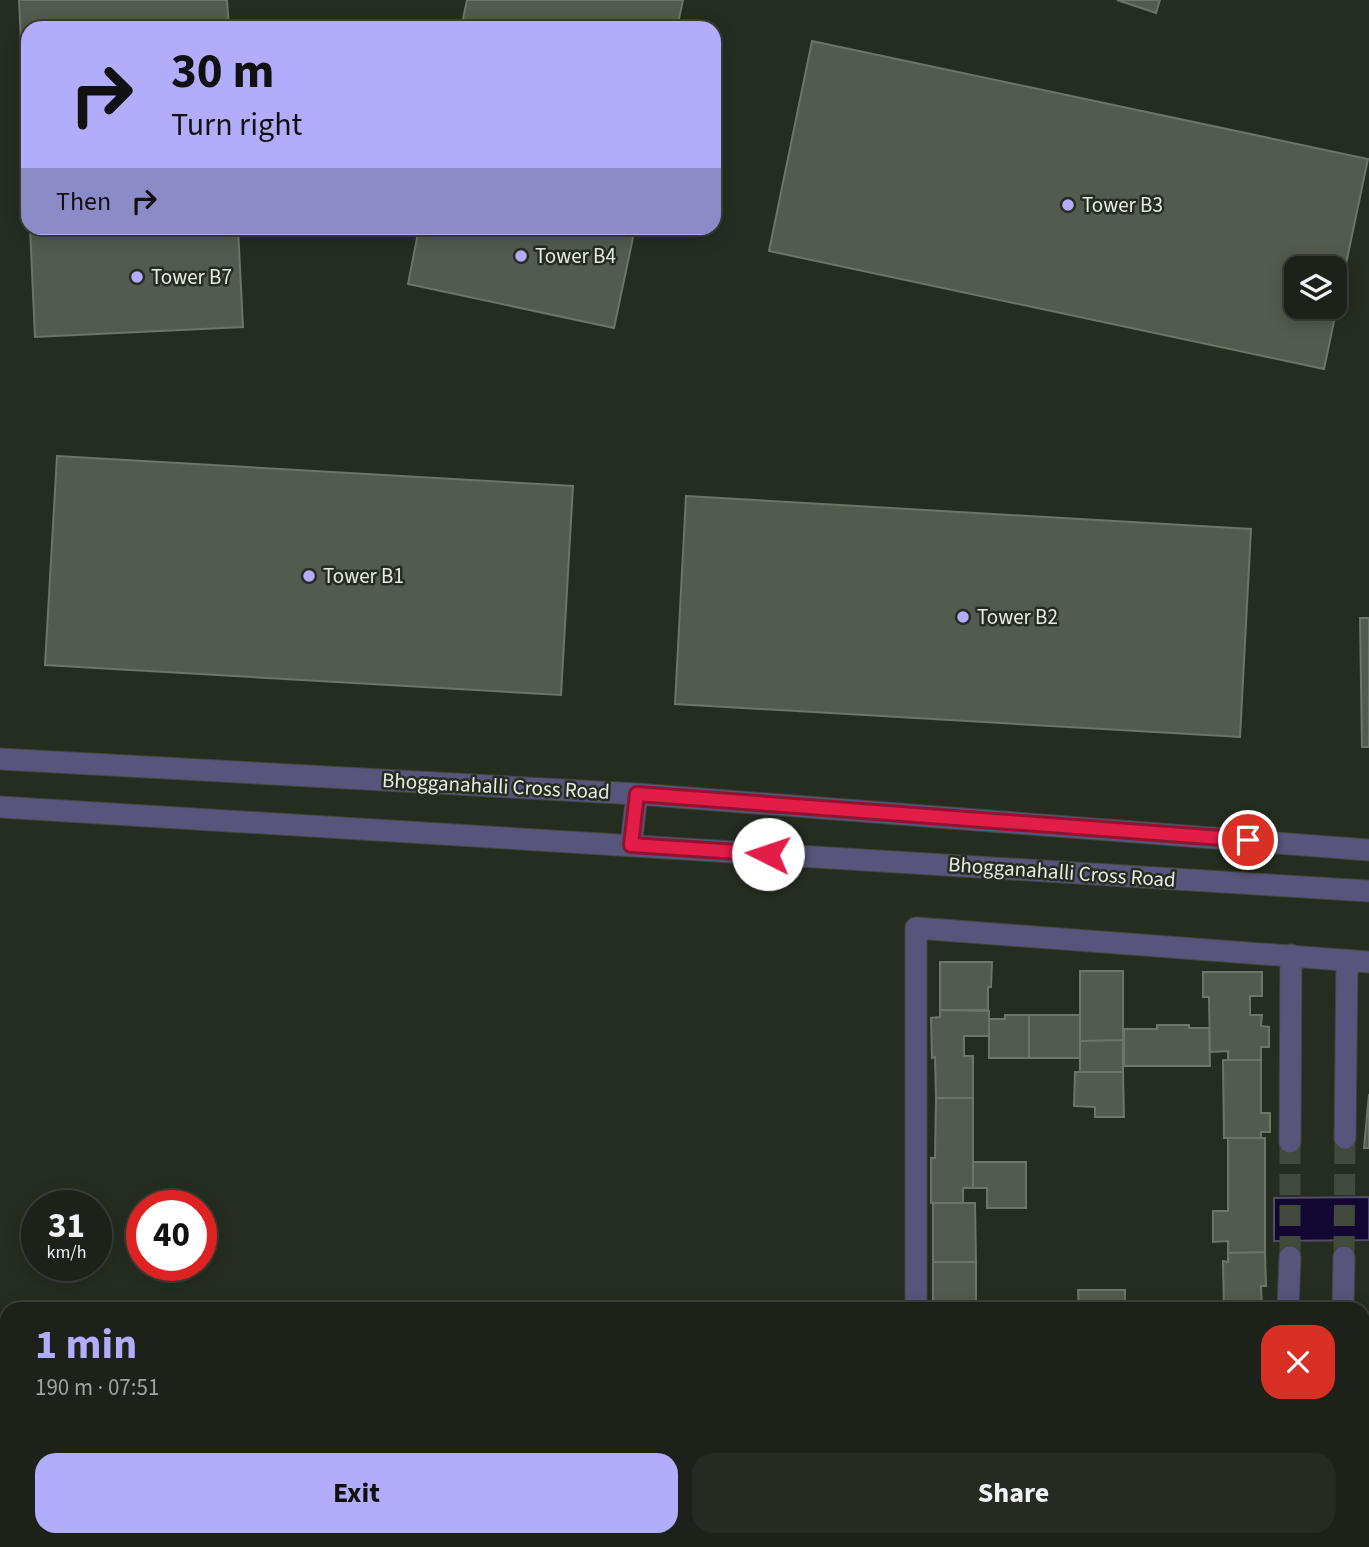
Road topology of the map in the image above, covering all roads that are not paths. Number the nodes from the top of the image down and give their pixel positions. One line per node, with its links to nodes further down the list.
1 (0, 759): 2 (street, Bhogganahalli Cross Road)
2 (637, 794): 4 (street); 5 (street, Bhogganahalli Cross Road)
3 (0, 807): 4 (street, Bhogganahalli Cross Road)
4 (631, 845): 6 (street, Bhogganahalli Cross Road)
5 (1369, 850)
6 (1369, 891)
7 (1291, 955): 8 (street); 11 (street); 14 (street)
8 (1346, 961): 9 (street); 10 (street)
9 (1369, 962)
10 (1345, 1138)
11 (1290, 1142)
12 (1290, 1257): 15 (street)
13 (1344, 1257): 16 (street)
14 (916, 1302)
15 (1288, 1302)
16 (1343, 1302)

